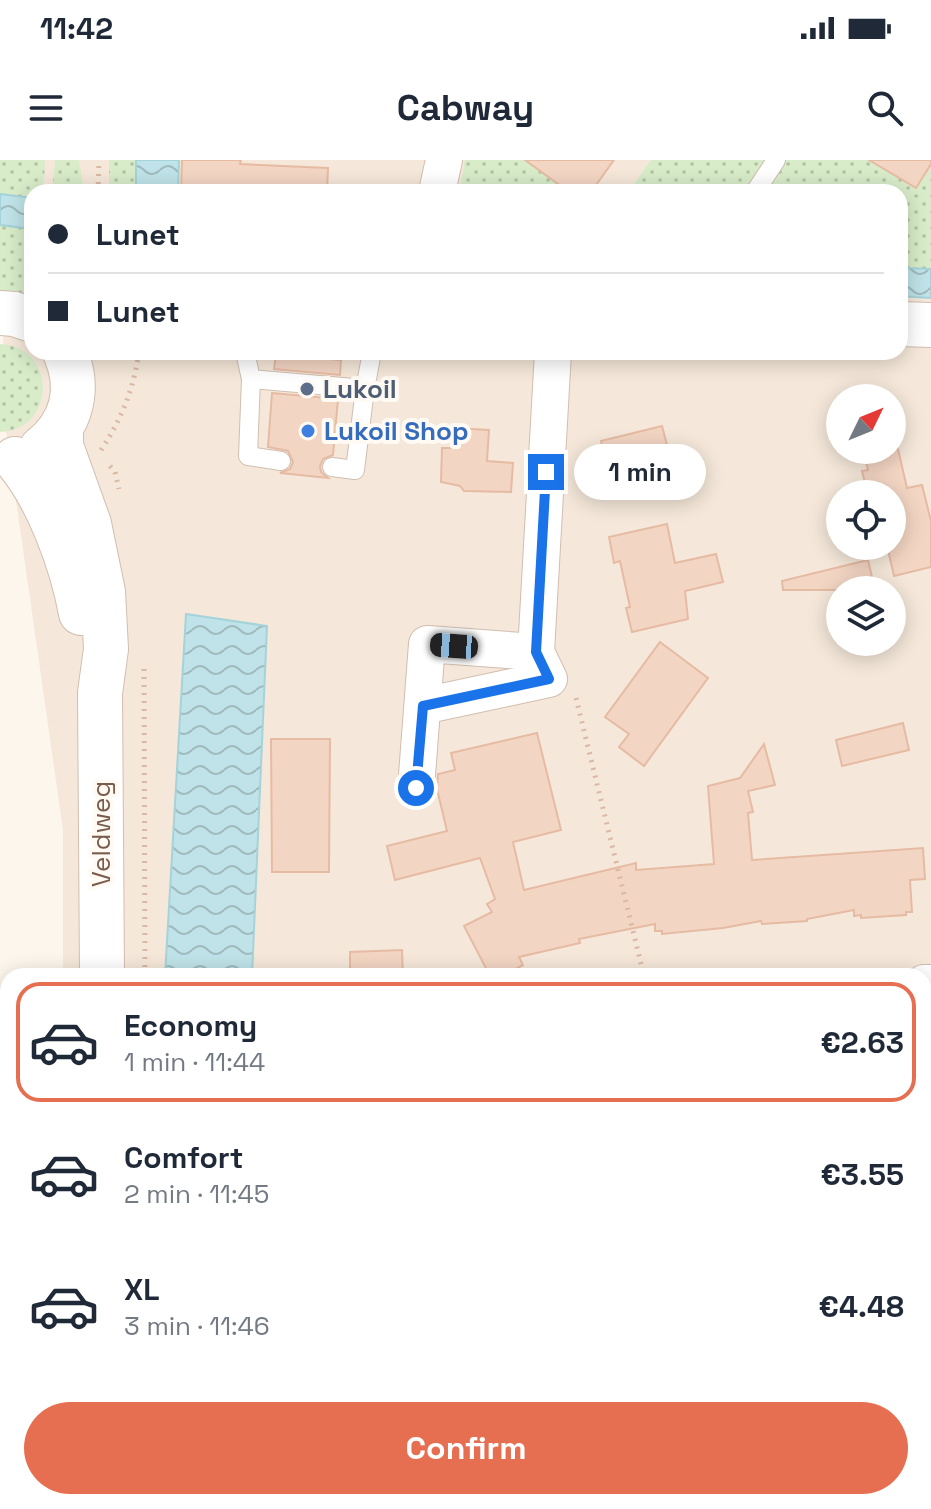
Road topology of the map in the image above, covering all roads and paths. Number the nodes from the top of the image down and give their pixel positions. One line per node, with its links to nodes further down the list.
1 (99, 160): 4 (path)
2 (444, 160): 5 (street)
3 (776, 160): 6 (lane)
4 (98, 184)
5 (439, 184)
6 (760, 184)
7 (0, 313): 8 (street)
8 (24, 317)
9 (908, 324): 10 (street)
10 (931, 325)
11 (72, 360): 18 (street)
12 (138, 360): 19 (path)
13 (247, 360): 16 (lane)
14 (370, 360): 17 (lane)
15 (553, 360): 23 (street)
16 (251, 379): 17 (lane); 21 (lane)
17 (365, 389): 22 (lane)
18 (61, 429): 20 (street); 24 (street, Veldweg)
19 (99, 452)
20 (7, 460): 24 (street, Veldweg)
21 (281, 461)
22 (332, 467)
23 (543, 665): 25 (street); 25 (street); 28 (path)
24 (100, 693): 27 (street, Veldweg)
25 (423, 706): 26 (street)
26 (416, 788)
27 (102, 968)
28 (642, 968)

